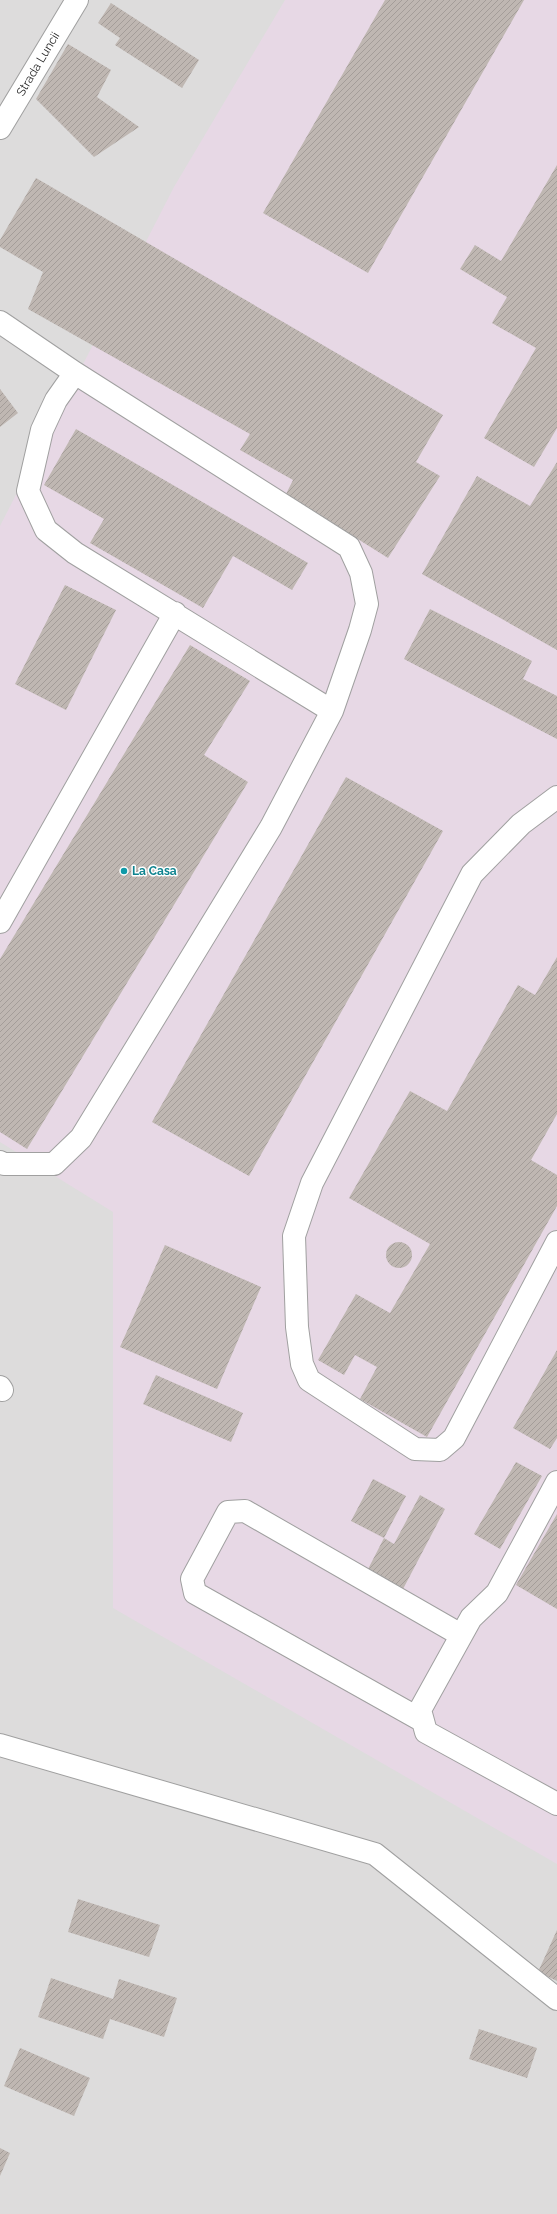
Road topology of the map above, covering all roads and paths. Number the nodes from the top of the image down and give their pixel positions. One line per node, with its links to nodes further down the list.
1 (77, 0): 2 (street, Strada Luncii)
2 (0, 128)
3 (0, 322): 4 (street)
4 (75, 373): 5 (street); 6 (street)
5 (175, 613): 6 (street); 8 (street)
6 (332, 711): 9 (street)
7 (557, 797): 10 (street)
8 (0, 922)
9 (0, 1162)
10 (557, 1242)
11 (557, 1482): 12 (street)
12 (461, 1635): 13 (street); 13 (street)
13 (423, 1721): 15 (street)
14 (0, 1745): 16 (street)
15 (557, 1804)
16 (557, 1999)

